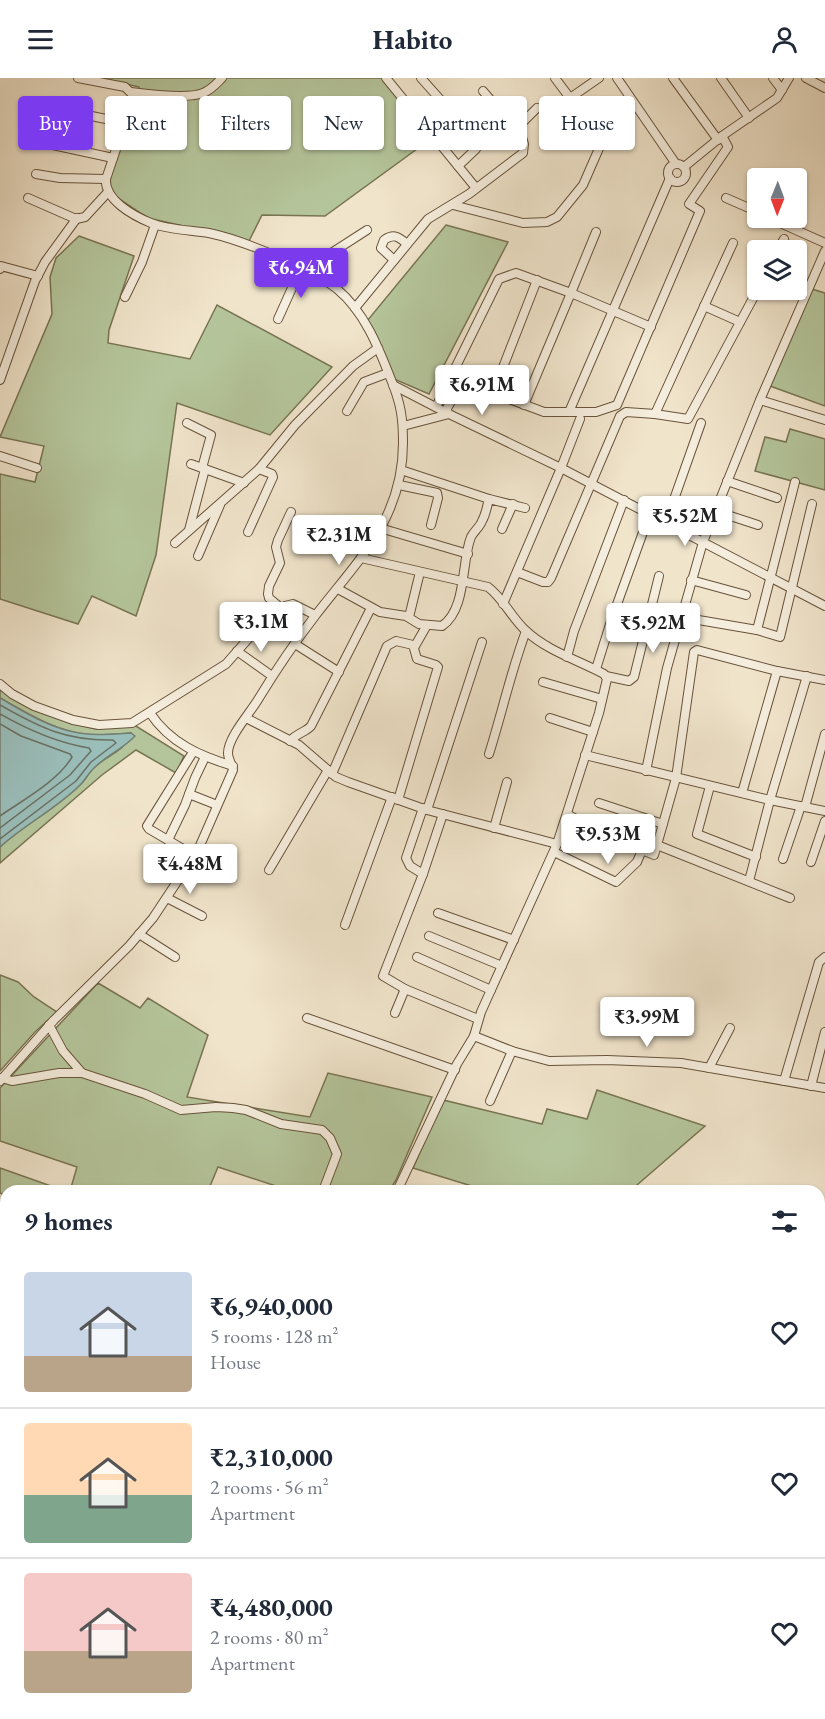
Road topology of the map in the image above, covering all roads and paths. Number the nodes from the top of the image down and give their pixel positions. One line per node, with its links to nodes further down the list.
1 (81, 78): 17 (street)
2 (222, 78): 17 (street)
3 (421, 78): 29 (street)
4 (555, 78): 5 (street)
5 (599, 78)
6 (628, 78): 13 (street)
7 (673, 78): 23 (street)
8 (721, 78): 22 (street)
9 (773, 78): 15 (street)
10 (789, 78): 15 (street)
11 (806, 78): 14 (street)
12 (390, 80): 29 (street)
13 (619, 81): 30 (street)
14 (825, 88)
15 (782, 90): 22 (street)
16 (483, 91): 19 (street)
17 (131, 92): 18 (street)
18 (134, 96)
19 (487, 96)
20 (537, 108): 21 (street)
21 (527, 118)
22 (749, 118): 23 (street)
23 (720, 138): 30 (street); 62 (street)
24 (76, 150): 28 (street)
25 (116, 150): 28 (street)
26 (524, 150): 34 (street)
27 (598, 150): 38 (street)
28 (113, 158): 33 (street)
29 (458, 166): 34 (street)
30 (680, 166): 32 (street); 32 (street)
31 (36, 174): 33 (street)
32 (670, 178): 59 (street)
33 (106, 179): 35 (street)
34 (476, 188): 38 (street)
35 (108, 192): 40 (street); 41 (street)
36 (28, 198): 40 (street)
37 (726, 198): 39 (street)
38 (453, 205): 47 (street)
39 (747, 207)
40 (77, 218): 52 (street)
41 (155, 225): 51 (street); 55 (street)
42 (791, 228): 46 (street)
43 (367, 230): 51 (street)
44 (596, 232): 54 (street)
45 (733, 243): 57 (street)
46 (825, 243)
47 (407, 244): 49 (street); 49 (street)
48 (825, 251): 70 (street)
49 (394, 260): 58 (street)
50 (0, 269): 52 (street)
51 (303, 269): 58 (street); 60 (street)
52 (38, 276): 67 (street)
53 (537, 280): 54 (street); 64 (street); 69 (street)
54 (571, 293): 59 (street); 71 (street)
55 (125, 297)
56 (752, 300): 61 (street)
57 (704, 306): 61 (street); 76 (street)
58 (355, 308): 63 (street)
59 (613, 311): 62 (street); 74 (street)
60 (278, 319)
61 (740, 322): 76 (street)
62 (651, 327): 74 (street)
63 (378, 348): 65 (street); 87 (street)
64 (452, 372): 66 (street); 72 (street)
65 (388, 373): 68 (street); 73 (street)
66 (464, 378): 69 (street); 75 (street)
67 (0, 380)
68 (393, 385): 72 (street); 81 (street)
69 (493, 393): 71 (street)
70 (760, 400): 78 (street); 89 (street)
71 (524, 405): 74 (street)
72 (436, 407): 75 (street)
73 (347, 411)
74 (570, 412)
75 (447, 413): 81 (street); 85 (street)
76 (655, 414): 92 (street)
77 (580, 419): 85 (street)
78 (825, 420)
79 (187, 423): 86 (street)
80 (701, 423): 104 (street)
81 (403, 426): 88 (street)
82 (0, 456): 84 (street)
83 (191, 464): 86 (street)
84 (37, 468)
85 (561, 468): 92 (street); 117 (street)
86 (203, 469): 91 (street); 109 (street)
87 (259, 469): 91 (street); 110 (street)
88 (401, 470): 93 (street); 95 (street)
89 (727, 481): 94 (street); 101 (street)
90 (795, 482): 119 (street)
91 (244, 483): 97 (street)
92 (590, 483): 96 (street); 117 (street)
93 (399, 486): 105 (street); 107 (street)
94 (777, 498)
95 (489, 499): 98 (street); 113 (street)
96 (624, 500): 103 (street); 139 (street)
97 (222, 502): 109 (street); 114 (street)
98 (513, 504): 100 (street); 108 (street)
99 (812, 504): 123 (street)
100 (525, 508)
101 (715, 511): 106 (street); 111 (street)
102 (291, 513): 127 (street)
103 (650, 513): 104 (street); 140 (street)
104 (666, 522): 111 (street)
105 (431, 525)
106 (758, 525)
107 (380, 528): 113 (street); 115 (street)
108 (502, 529)
109 (189, 531): 112 (street)
110 (248, 532)
111 (703, 542): 119 (street); 120 (street)
112 (175, 543)
113 (468, 554): 121 (street)
114 (198, 556)
115 (361, 558): 116 (street); 122 (street)
116 (420, 572): 121 (street); 130 (street)
117 (517, 572): 125 (street)
118 (659, 576): 144 (street)
119 (770, 577): 123 (street); 133 (street)
120 (691, 580): 124 (street); 131 (street)
121 (463, 582): 125 (street); 132 (street)
122 (338, 589): 128 (street); 129 (street)
123 (791, 590): 126 (street); 133 (street)
124 (746, 595)
125 (503, 604): 134 (street)
126 (825, 606)
127 (280, 608): 129 (street); 138 (street)
128 (371, 608): 130 (street); 142 (street)
129 (315, 615): 136 (street)
130 (409, 617): 132 (street)
131 (681, 617): 133 (street); 161 (street)
132 (428, 625): 137 (street)
133 (757, 630)
134 (526, 631): 139 (street); 157 (street)
135 (482, 642): 173 (street)
136 (295, 644): 142 (street); 143 (street)
137 (415, 646): 162 (street); 168 (street)
138 (237, 651): 143 (street); 150 (street)
139 (567, 657): 140 (street)
140 (596, 669): 144 (street)
141 (777, 671): 145 (street); 163 (street); 166 (street)
142 (339, 672): 155 (street)
143 (272, 676): 151 (street)
144 (606, 676): 149 (street)
145 (807, 676): 146 (street); 169 (street)
146 (825, 680)
147 (543, 682): 149 (street)
148 (0, 684): 150 (street)
149 (602, 699): 153 (street)
150 (150, 713): 156 (street)
151 (246, 718): 155 (street); 160 (street)
152 (550, 718): 153 (street)
153 (593, 732): 158 (street)
154 (825, 734): 172 (street)
155 (291, 741): 162 (street)
156 (193, 752): 159 (street); 180 (street)
157 (489, 754)
158 (585, 756): 161 (street); 176 (street)
159 (205, 757): 160 (street); 167 (street)
160 (233, 766): 171 (street)
161 (646, 771): 163 (street)
162 (330, 772): 168 (street); 189 (street)
163 (676, 778): 165 (street); 178 (street)
164 (507, 782): 179 (street)
165 (711, 786): 166 (street); 185 (street)
166 (742, 793): 169 (street)
167 (189, 794): 171 (street); 180 (street)
168 (395, 799): 173 (street); 196 (street)
169 (770, 800): 172 (street); 185 (street)
170 (599, 803): 178 (street)
171 (217, 805): 184 (street)
172 (803, 807): 174 (street); 186 (street)
173 (425, 809): 175 (street); 190 (street)
174 (825, 811)
175 (443, 814): 179 (street); 190 (street)
176 (567, 814): 182 (street); 183 (street)
177 (825, 821): 187 (street)
178 (663, 824): 181 (street)
179 (494, 828): 182 (street)
180 (168, 840): 184 (street)
181 (657, 845): 183 (street); 191 (street)
182 (555, 848): 183 (street); 199 (street)
183 (642, 850)
184 (196, 854): 188 (street); 192 (street)
185 (756, 857): 191 (street)
186 (783, 859)
187 (811, 862)
188 (229, 868)
189 (269, 870)
190 (423, 874): 204 (street)
191 (748, 881): 193 (street)
192 (167, 898): 195 (street); 197 (street)
193 (790, 898)
194 (438, 913): 199 (street)
195 (202, 916)
196 (345, 925)
197 (139, 934): 200 (street); 209 (street)
198 (429, 936): 203 (street)
199 (514, 940): 203 (street)
200 (175, 957)
201 (417, 957): 205 (street)
202 (825, 957): 218 (street)
203 (502, 966): 205 (street)
204 (405, 989): 206 (street); 208 (street)
205 (491, 990): 208 (street)
206 (395, 1013)
207 (307, 1018): 215 (street)
208 (478, 1019): 212 (street)
209 (49, 1025): 216 (street); 217 (street)
210 (730, 1028): 214 (street)
211 (825, 1032): 219 (street)
212 (474, 1036): 213 (street); 215 (street)
213 (512, 1051): 214 (street); 221 (street)
214 (709, 1068): 218 (street)
215 (455, 1070): 223 (street)
216 (82, 1073): 217 (street); 222 (street)
217 (1, 1080)
218 (784, 1081): 219 (street)
219 (811, 1086): 220 (street)
220 (825, 1088)
221 (490, 1101)
222 (325, 1185)
223 (400, 1185)

